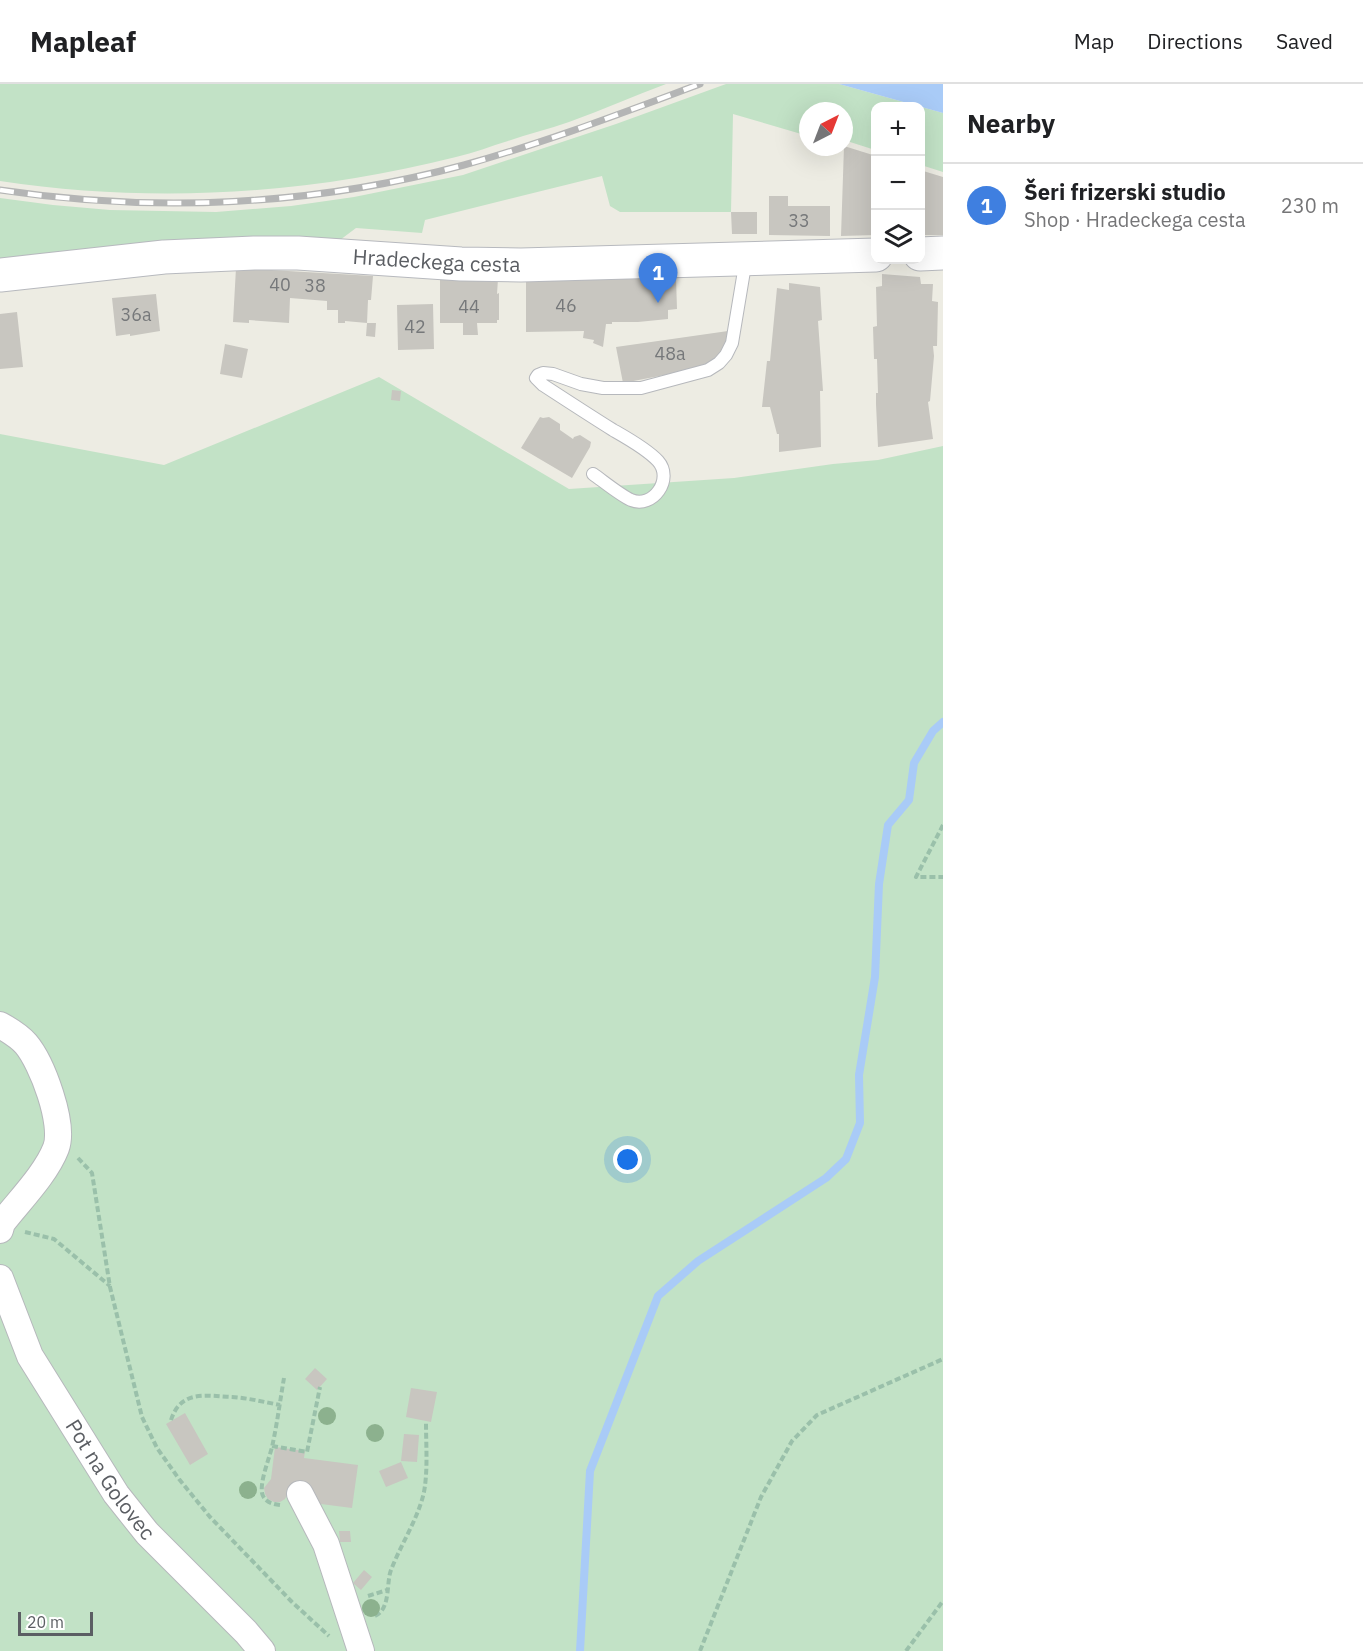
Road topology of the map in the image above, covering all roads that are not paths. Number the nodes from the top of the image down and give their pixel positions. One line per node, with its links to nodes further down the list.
1 (943, 253): 2 (street)
2 (925, 254)
3 (871, 255): 4 (street, Hradeckega cesta)
4 (746, 258): 5 (street, Hradeckega cesta); 6 (lane)
5 (0, 275)
6 (592, 474)
7 (0, 1025): 8 (street)
8 (1, 1226)
9 (0, 1278): 11 (street, Pot na Golovec)
10 (305, 1502): 12 (street)
11 (262, 1651)
12 (361, 1651)

